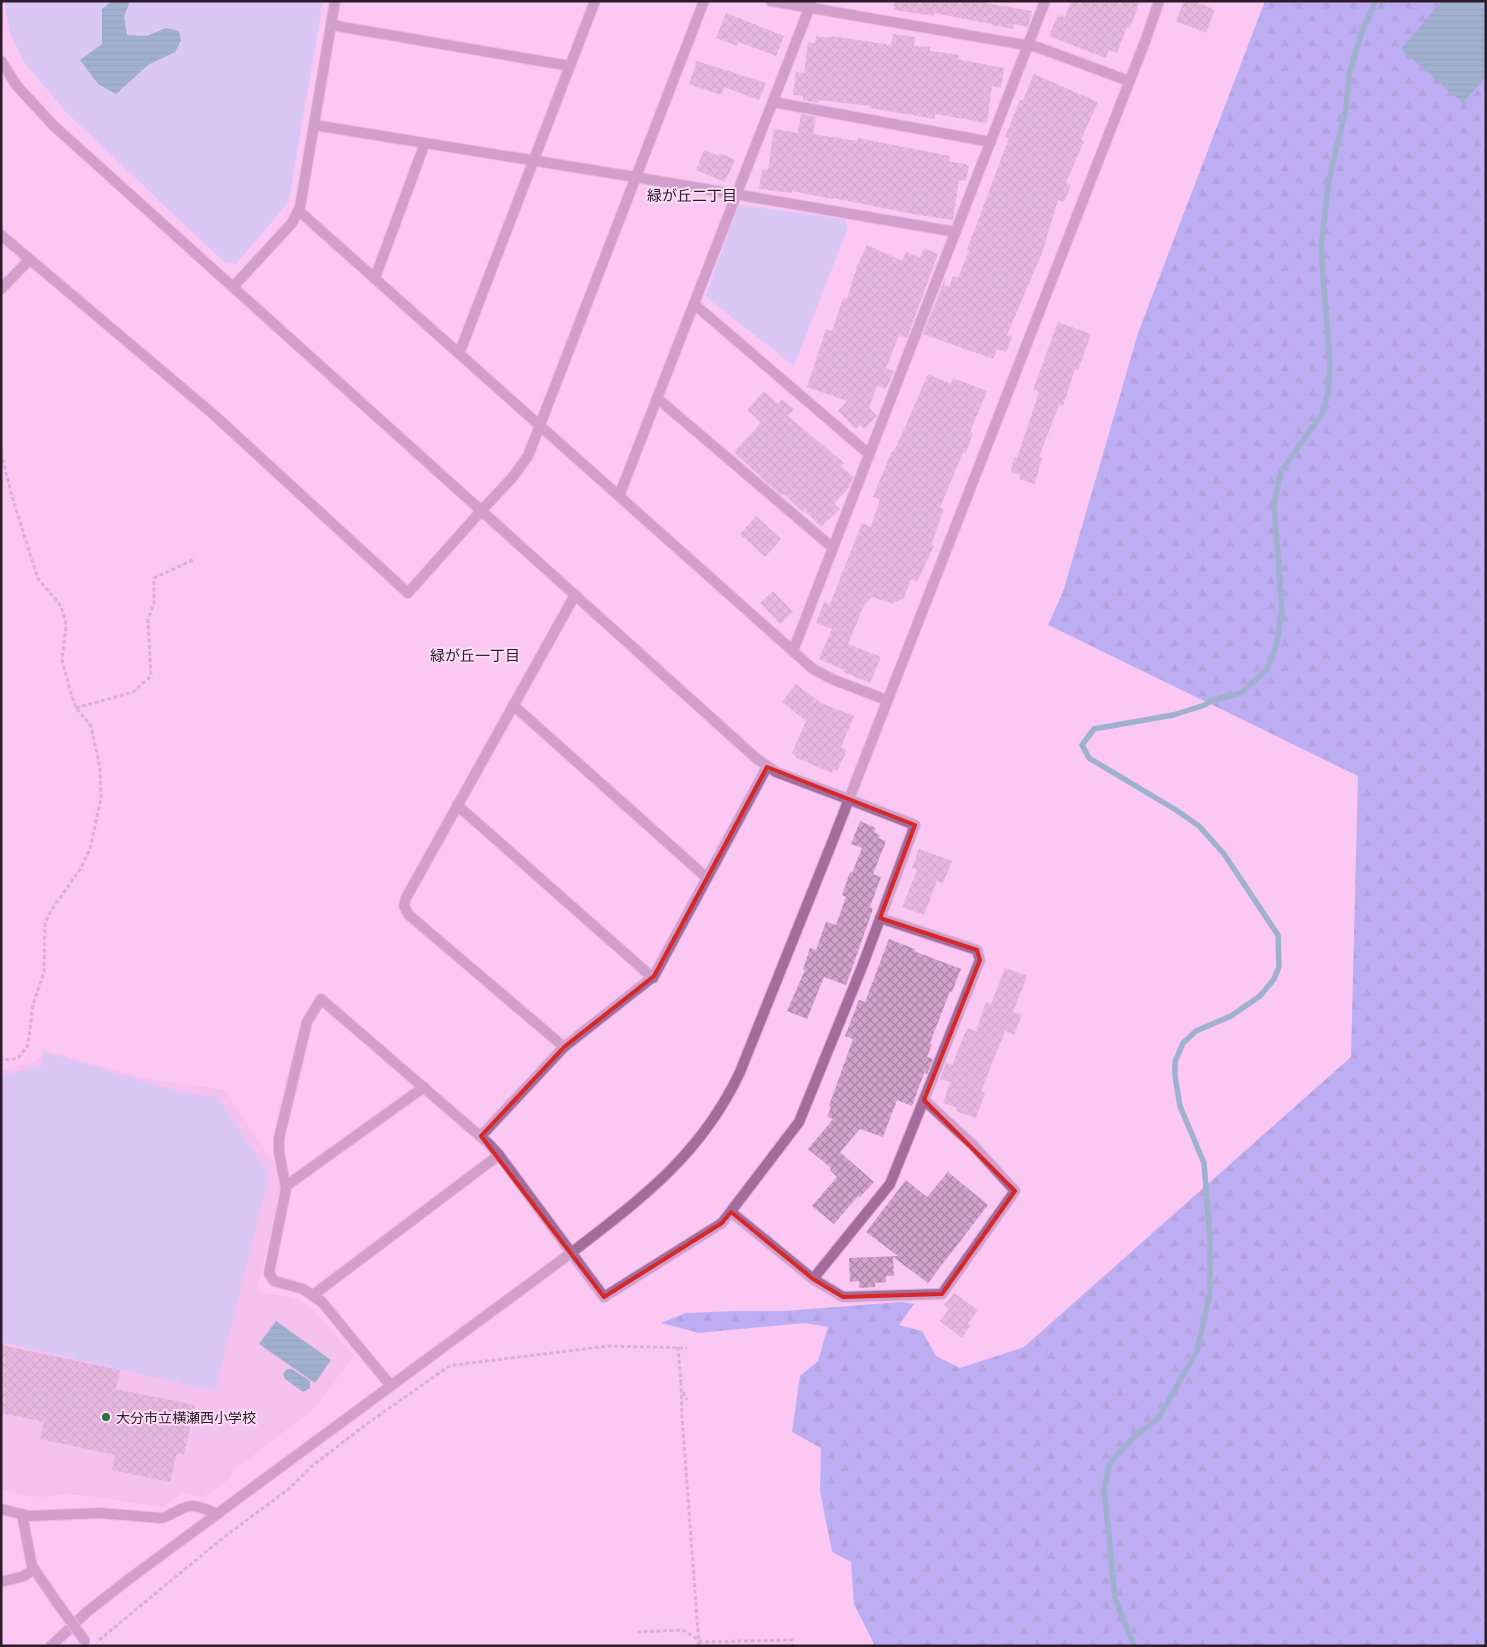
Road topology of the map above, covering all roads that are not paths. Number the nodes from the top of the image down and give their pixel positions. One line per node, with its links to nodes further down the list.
1 (335, 1): 8 (street)
2 (595, 1): 11 (street)
3 (704, 1): 18 (street)
4 (771, 1): 7 (street)
5 (1045, 1): 9 (street)
6 (1159, 1): 12 (street)
7 (811, 5): 9 (street); 13 (street)
8 (331, 25): 11 (street); 14 (street)
9 (1028, 45): 12 (street); 15 (street)
10 (1, 61): 25 (street)
11 (570, 66): 17 (street)
12 (1129, 81): 37 (street)
13 (773, 102): 15 (street); 19 (street)
14 (314, 125): 16 (street); 20 (street)
15 (990, 142): 21 (street)
16 (425, 143): 17 (street); 24 (street)
17 (534, 160): 18 (street); 28 (street)
18 (635, 177): 19 (street); 30 (street)
19 (737, 195): 21 (street); 27 (street)
20 (298, 211): 24 (street); 25 (street)
21 (956, 232): 31 (street)
22 (1, 235): 23 (street)
23 (29, 260): 26 (street); 33 (street)
24 (374, 278): 28 (street)
25 (233, 287): 33 (street)
26 (1, 289)
27 (694, 304): 29 (street); 31 (street)
28 (459, 354): 30 (street)
29 (657, 398): 32 (street); 34 (street)
30 (539, 425): 32 (street); 33 (street)
31 (869, 454): 34 (street)
32 (618, 496): 36 (street)
33 (481, 511): 35 (street)
34 (832, 548): 36 (street)
35 (574, 595): 38 (street); 39 (street)
36 (793, 651): 37 (street)
37 (887, 700): 40 (street)
38 (513, 705): 41 (street); 42 (street)
39 (767, 766): 40 (street); 42 (street)
40 (848, 799): 43 (street); 52 (street)
41 (457, 805): 44 (street); 45 (street)
42 (707, 878): 44 (street)
43 (880, 918): 47 (street); 51 (street)
44 (653, 978): 45 (street)
45 (564, 1047): 48 (street)
46 (424, 1087): 48 (street); 50 (street); 50 (street)
47 (924, 1100): 53 (street); 53 (street)
48 (481, 1136): 49 (street)
49 (499, 1155): 52 (street); 54 (street)
50 (286, 1186): 54 (street)
51 (731, 1212): 52 (street); 53 (street)
52 (571, 1253): 55 (street)
53 (813, 1279)
54 (313, 1295): 55 (street)
55 (391, 1386): 58 (street)
56 (1, 1509): 57 (street)
57 (22, 1514): 58 (street); 59 (street)
58 (218, 1514): 62 (street)
59 (34, 1570): 60 (street); 61 (street, bridge)
60 (1, 1582)
61 (89, 1644)
62 (51, 1646)

